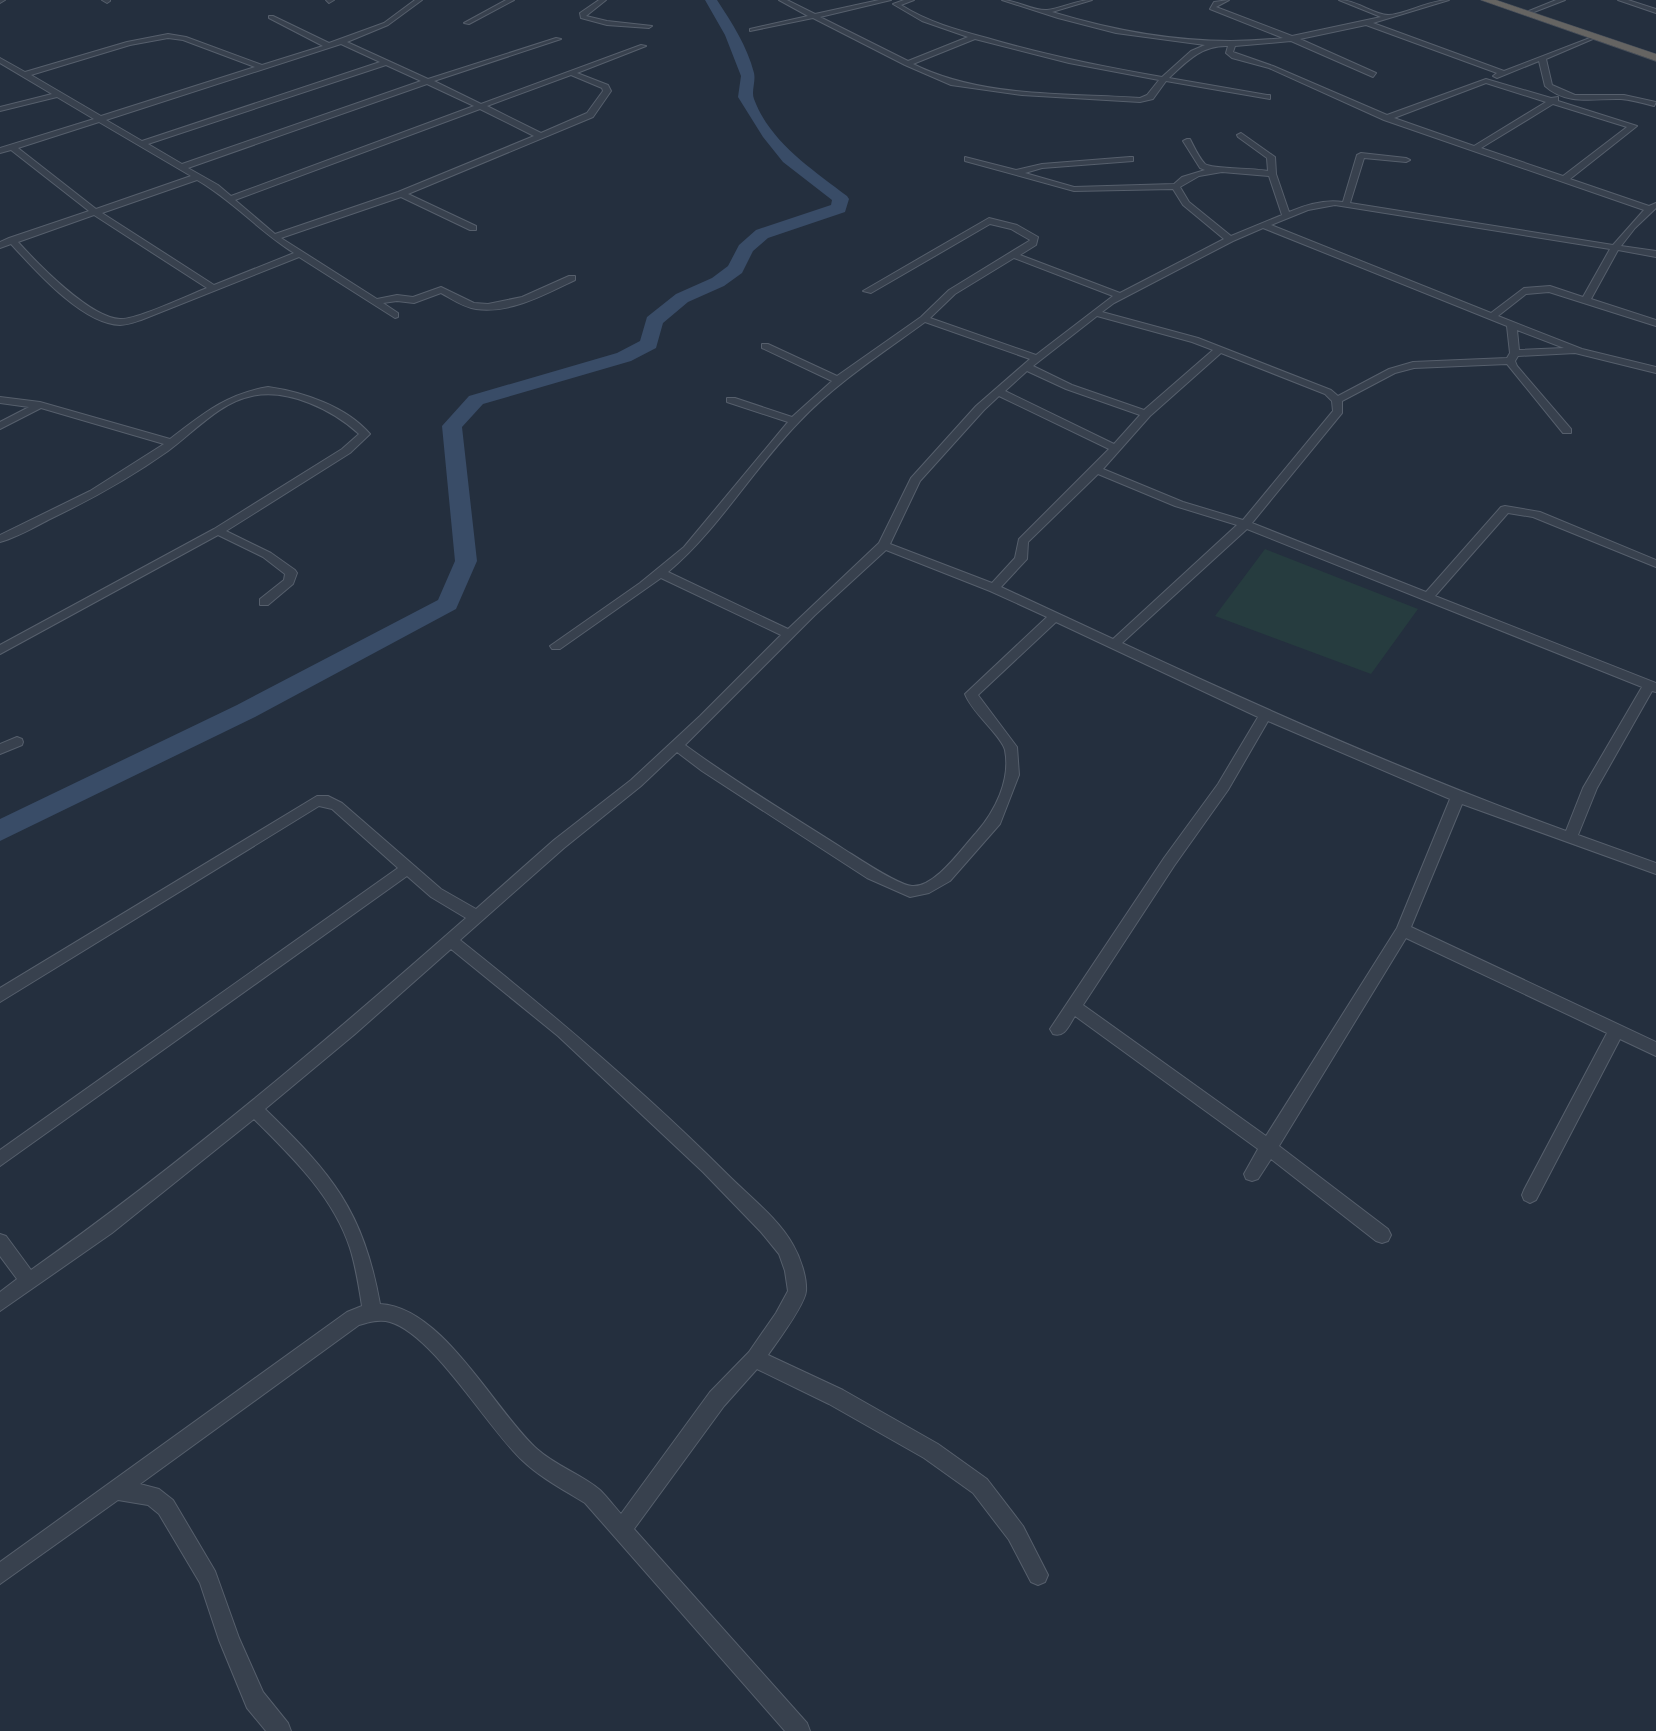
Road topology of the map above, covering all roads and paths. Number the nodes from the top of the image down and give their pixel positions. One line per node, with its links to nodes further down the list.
1 (419, 0): 31 (street)
2 (511, 0): 23 (street)
3 (603, 0): 25 (street)
4 (782, 0): 22 (street)
5 (888, 0): 16 (street); 22 (street)
6 (911, 0): 16 (street)
7 (1005, 0): 19 (street)
8 (1089, 0): 19 (street)
9 (1226, 0): 28 (street)
10 (1342, 0): 21 (street)
11 (1446, 0): 21 (street)
12 (1486, 0): 29 (highway)
13 (1499, 0): 17 (highway)
14 (1562, 0): 17 (street)
15 (1621, 0): 18 (street)
16 (896, 4): 27 (street)
17 (1532, 11): 36 (highway)
18 (1656, 11)
19 (1044, 13): 32 (street)
20 (271, 17): 34 (street)
21 (1388, 17): 24 (street)
22 (815, 18): 26 (street); 40 (street)
23 (467, 23)
24 (1368, 23): 28 (street); 42 (street)
25 (649, 26)
26 (752, 30)
27 (975, 37): 40 (street); 46 (street)
28 (1288, 37): 33 (street); 45 (street)
29 (1593, 37): 36 (highway); 37 (street)
30 (558, 39): 48 (street)
31 (341, 42): 34 (street); 39 (street)
32 (1216, 43): 33 (street); 46 (street)
33 (1232, 44): 56 (street)
34 (329, 46): 41 (street)
35 (643, 46): 43 (street)
36 (1656, 55)
37 (1542, 58): 42 (street); 50 (street)
38 (0, 60): 44 (street)
39 (387, 62): 48 (street); 61 (street)
40 (906, 64): 46 (street)
41 (261, 67): 44 (street); 57 (street)
42 (1503, 73): 47 (street)
43 (574, 74): 54 (street); 59 (street)
44 (23, 75): 49 (street)
45 (1373, 75)
46 (1164, 79): 51 (street)
47 (1486, 80): 52 (street); 56 (street)
48 (428, 81): 54 (street); 68 (street)
49 (55, 95): 55 (street); 57 (street)
50 (1563, 95): 52 (street); 53 (street)
51 (1267, 97)
52 (1552, 101): 63 (street); 73 (street)
53 (1654, 104)
54 (483, 107): 59 (street); 76 (street)
55 (0, 109)
56 (1387, 118): 63 (street)
57 (99, 121): 61 (street); 62 (street)
58 (1241, 135): 71 (street)
59 (541, 136): 75 (street)
60 (1187, 141): 69 (street)
61 (140, 144): 68 (street)
62 (12, 147): 64 (street); 79 (street)
63 (1476, 148): 73 (street)
64 (0, 151)
65 (968, 159): 70 (street)
66 (1130, 159): 70 (street)
67 (1406, 160): 77 (street)
68 (180, 168): 72 (street)
69 (1217, 172): 71 (street); 74 (street)
70 (1014, 173): 74 (street)
71 (1272, 174): 80 (street)
72 (194, 178): 76 (street); 79 (street)
73 (1564, 180): 78 (street)
74 (1176, 186): 84 (street)
75 (401, 194): 82 (street); 83 (street)
76 (230, 199): 83 (street)
77 (1346, 204): 80 (street); 87 (street)
78 (1653, 206): 87 (street)
79 (94, 212): 85 (street); 92 (street)
80 (1286, 215): 81 (street)
81 (1262, 225): 84 (street); 99 (street)
82 (473, 228)
83 (274, 237): 88 (street)
84 (1230, 239): 94 (street)
85 (12, 240): 86 (street); 92 (street)
86 (0, 244)
87 (1613, 247): 89 (street); 95 (street)
88 (300, 254): 92 (street); 96 (street)
89 (1656, 254)
90 (1013, 255): 93 (street); 94 (street); 100 (street)
91 (572, 278): 96 (street)
92 (213, 288)
93 (868, 291)
94 (1121, 296): 97 (street)
95 (1586, 299): 99 (street); 101 (street)
96 (377, 302): 98 (street)
97 (1095, 313): 104 (street); 107 (street)
98 (395, 315)
99 (1492, 316): 102 (street)
100 (924, 318): 107 (street); 110 (street)
101 (1656, 323)
102 (1512, 325): 105 (street); 106 (street)
103 (765, 346): 110 (street)
104 (1220, 349): 114 (street); 116 (street)
105 (1579, 351): 106 (street); 109 (street)
106 (1512, 357): 114 (street); 119 (street)
107 (1036, 358): 108 (street)
108 (1026, 367): 111 (street); 116 (street)
109 (1656, 370)
110 (838, 380): 117 (street)
111 (998, 392): 121 (street); 126 (street)
112 (0, 400): 115 (street)
113 (731, 400): 117 (street)
114 (1337, 400): 123 (street)
115 (40, 405): 118 (street); 120 (street)
116 (1146, 414): 121 (street)
117 (794, 421): 128 (street)
118 (0, 426)
119 (1567, 431)
120 (172, 443): 124 (street); 125 (street)
121 (1114, 448): 122 (street)
122 (1096, 470): 123 (street); 129 (street)
123 (1245, 524): 130 (street); 134 (street)
124 (218, 531): 131 (street); 136 (street)
125 (0, 539)
126 (884, 545): 129 (street); 133 (street)
127 (1656, 564): 130 (street)
128 (661, 573): 133 (street); 135 (street)
129 (994, 588): 132 (street)
130 (1427, 597): 137 (street)
131 (264, 602)
132 (1054, 617): 134 (street); 140 (street)
133 (789, 634): 140 (street)
134 (1113, 645): 138 (street)
135 (556, 646)
136 (0, 650)
137 (1653, 687): 143 (street)
138 (1265, 715): 142 (street); 150 (street)
139 (17, 742): 141 (street)
140 (677, 745): 146 (street)
141 (0, 749)
142 (1458, 797): 143 (street); 147 (street)
143 (1571, 837): 145 (street)
144 (407, 869): 146 (street); 149 (street); 156 (street)
145 (1656, 869)
146 (477, 917): 148 (street)
147 (1403, 930): 152 (street); 155 (street)
148 (450, 940): 154 (street); 164 (street)
149 (0, 996)
150 (1073, 1006): 151 (street); 155 (street)
151 (1058, 1029)
152 (1616, 1031): 153 (street); 158 (street)
153 (1656, 1049)
154 (254, 1109): 161 (street); 163 (street)
155 (1268, 1147): 157 (street); 159 (street)
156 (0, 1159)
157 (1252, 1174)
158 (1530, 1195)
159 (1382, 1235)
160 (0, 1242): 161 (street)
161 (29, 1281): 162 (street)
162 (0, 1302)
163 (372, 1311): 165 (street); 166 (street)
164 (755, 1358): 166 (street); 168 (street)
165 (116, 1490): 167 (street); 169 (street)
166 (622, 1529): 170 (street)
167 (0, 1574)
168 (1038, 1575)
169 (280, 1731)
170 (799, 1731)

